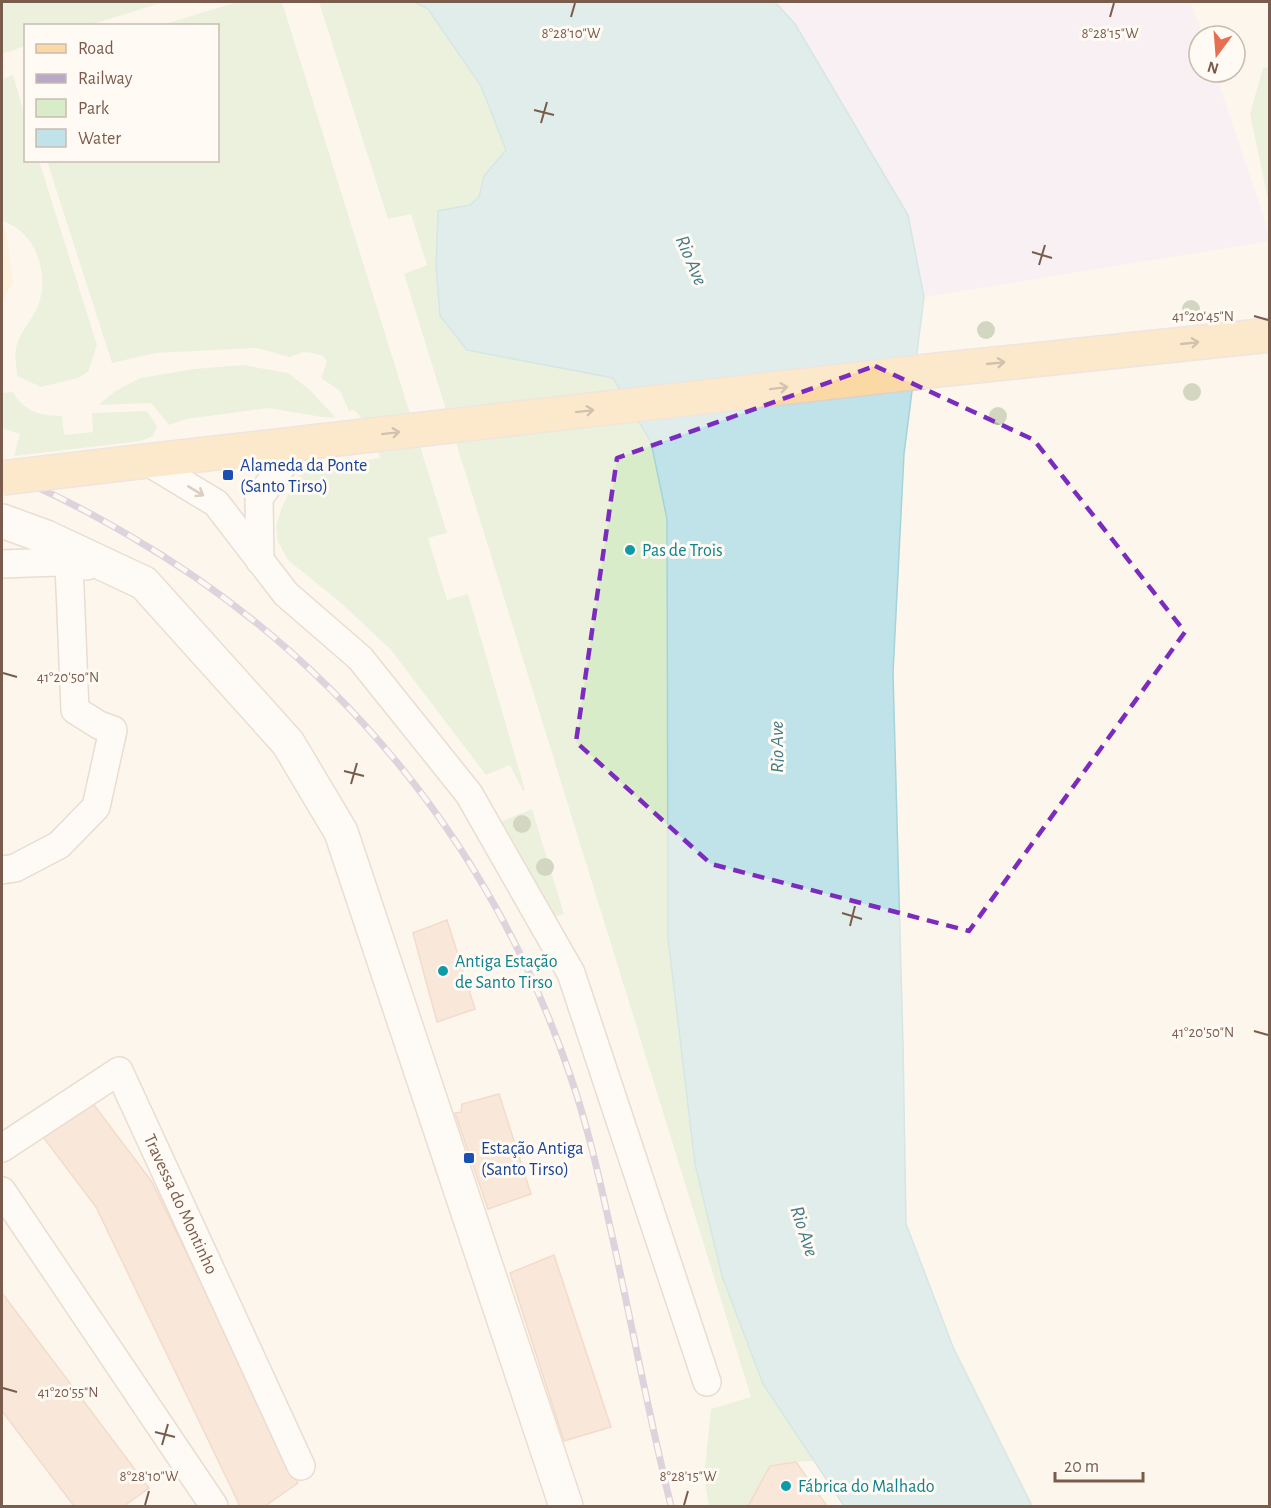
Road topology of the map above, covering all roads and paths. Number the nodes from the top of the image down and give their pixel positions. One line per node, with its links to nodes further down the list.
1 (1269, 335): 2 (main road, one-way to 1)
2 (298, 444): 3 (main road); 6 (street)
3 (146, 461): 4 (main road, bridge); 6 (street, one-way to 6)
4 (2, 478)
5 (11, 524): 7 (street); 9 (street)
6 (260, 561): 13 (street)
7 (2, 562): 8 (street)
8 (69, 564): 9 (street); 10 (street)
9 (118, 571): 16 (street)
10 (2, 870)
11 (2, 1148): 14 (street, Travessa do Montinho)
12 (2, 1191): 15 (street)
13 (707, 1382)
14 (301, 1466)
15 (214, 1506)
16 (566, 1506)

